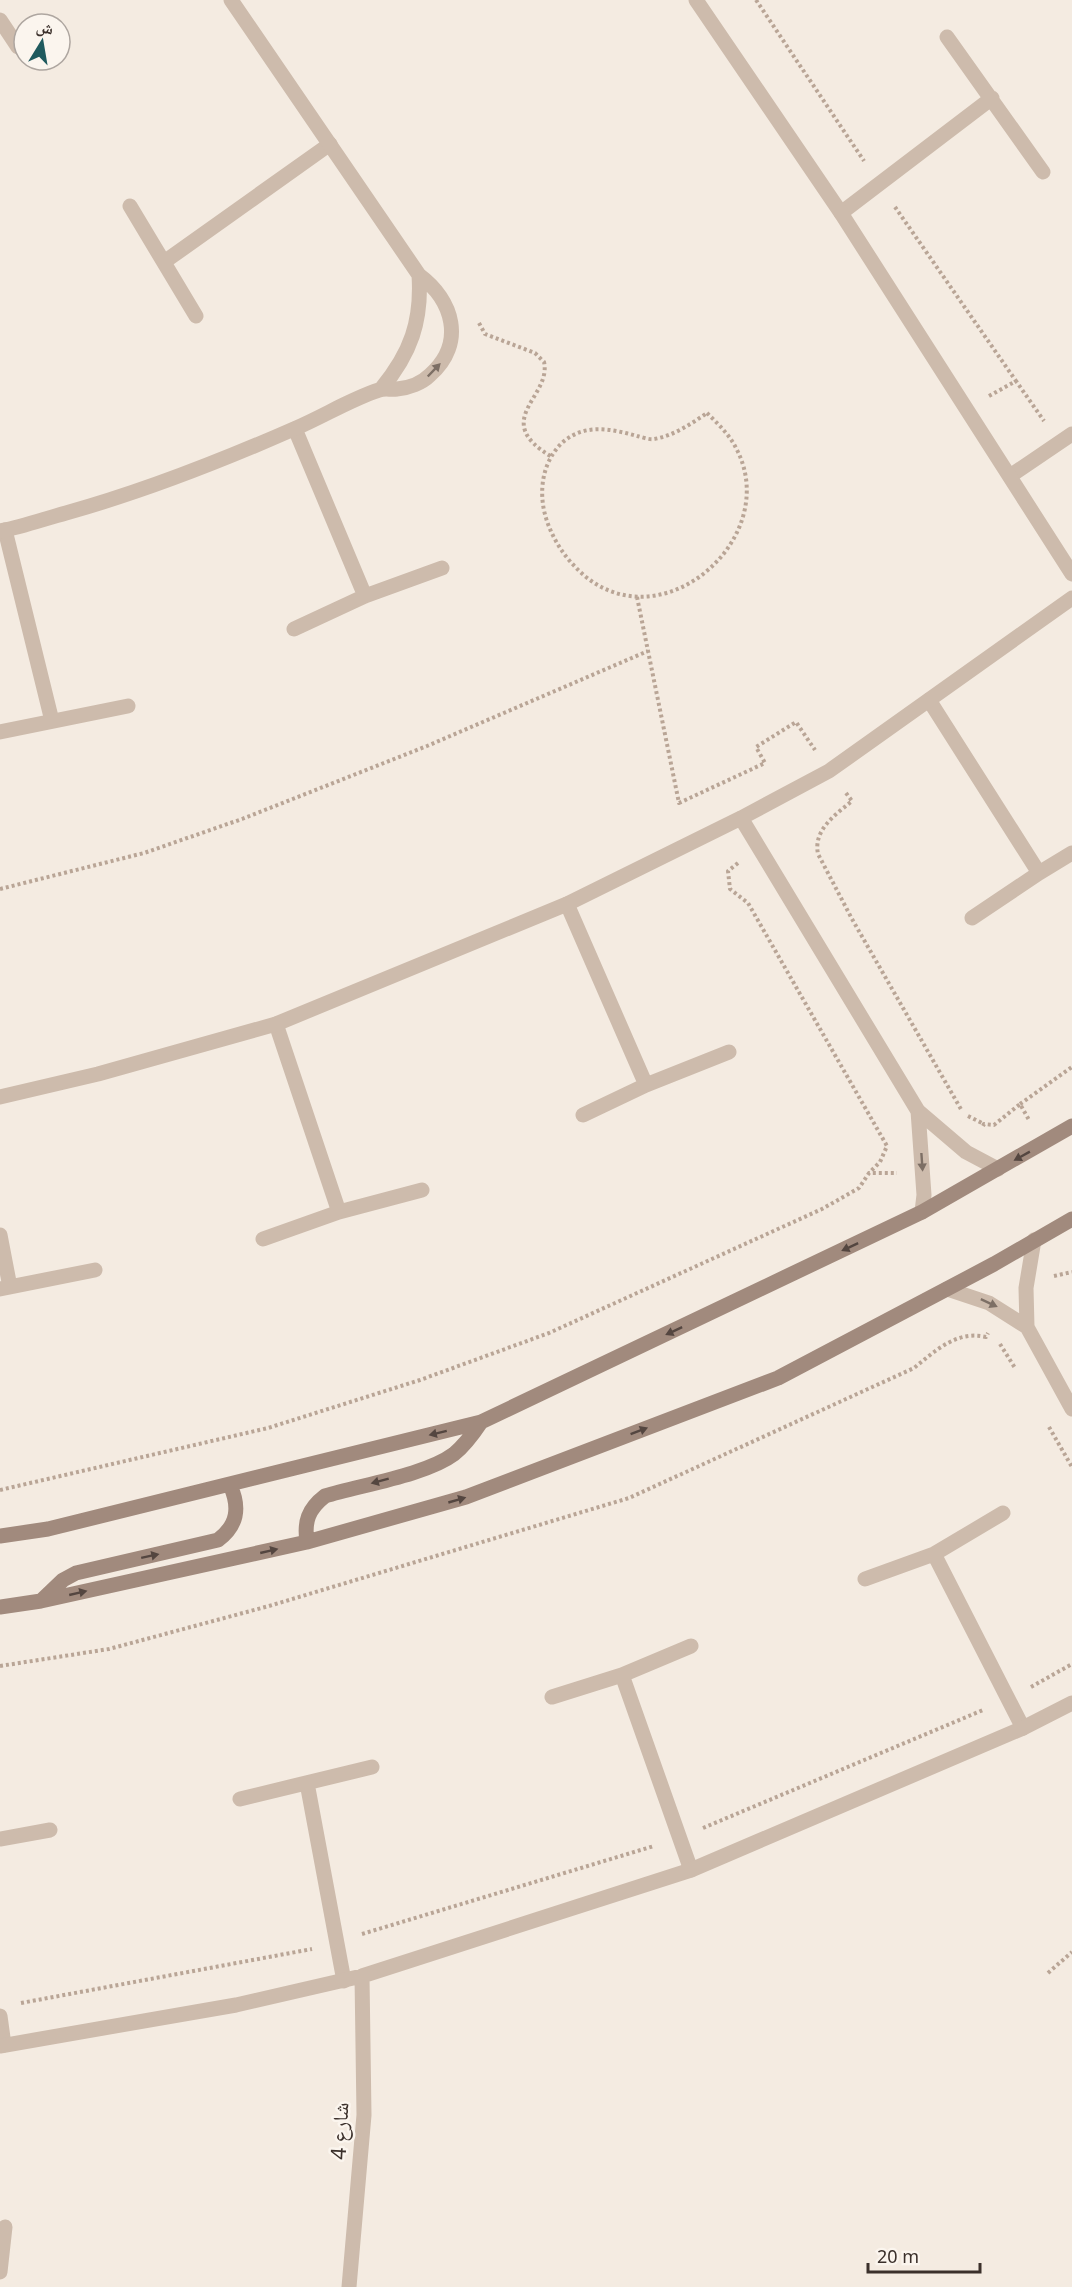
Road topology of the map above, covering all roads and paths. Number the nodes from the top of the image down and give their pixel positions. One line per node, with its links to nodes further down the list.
1 (231, 0): 7 (street)
2 (696, 0): 10 (street)
3 (0, 20): 5 (street)
4 (947, 36): 6 (street)
5 (12, 37)
6 (992, 99): 8 (street); 10 (street)
7 (330, 144): 11 (street); 12 (street)
8 (1043, 171)
9 (130, 206): 11 (street)
10 (841, 213): 15 (street)
11 (164, 262): 13 (street)
12 (419, 275): 14 (street); 14 (street, one-way to 12)
13 (196, 316)
14 (381, 389): 16 (street)
15 (967, 408): 17 (path); 18 (street)
16 (295, 429): 19 (street); 22 (street)
17 (1066, 438): 18 (street)
18 (1010, 476): 21 (street)
19 (3, 530): 29 (street)
20 (442, 568): 22 (street)
21 (1072, 574)
22 (365, 596): 25 (street)
23 (637, 597): 23 (path); 26 (path)
24 (1072, 598): 27 (street)
25 (294, 628)
26 (648, 651): 31 (path); 36 (path)
27 (929, 700): 31 (street); 35 (street)
28 (128, 706): 29 (street)
29 (52, 721): 30 (street)
30 (0, 732)
31 (829, 771): 32 (street); 47 (path)
32 (741, 818): 33 (street); 37 (street)
33 (757, 848): 45 (street); 52 (path)
34 (1072, 853): 35 (street)
35 (1039, 873): 38 (street)
36 (0, 889)
37 (567, 904): 39 (street); 42 (street)
38 (972, 918)
39 (276, 1024): 43 (street); 55 (street)
40 (729, 1052): 42 (street)
41 (1072, 1067): 44 (path)
42 (646, 1085): 46 (street)
43 (0, 1097)
44 (1020, 1104): 47 (path); 49 (path)
45 (918, 1111): 50 (street); 53 (street, one-way to 53)
46 (583, 1115)
47 (984, 1124): 50 (path)
48 (1072, 1126): 49 (street)
49 (1041, 1145): 51 (street, one-way to 51)
50 (966, 1152): 51 (street)
51 (998, 1169): 56 (street)
52 (870, 1173): 53 (path); 69 (path)
53 (922, 1173): 56 (street)
54 (422, 1190): 55 (street)
55 (339, 1212): 59 (street)
56 (922, 1212): 67 (street, one-way to 67)
57 (1072, 1219): 60 (street)
58 (0, 1235): 62 (street)
59 (263, 1239)
60 (1034, 1240): 63 (street); 65 (street)
61 (95, 1270): 62 (street)
62 (5, 1288)
63 (947, 1289): 64 (street, one-way to 64); 72 (street, one-way to 63)
64 (999, 1308): 65 (street); 79 (path)
65 (1027, 1327): 66 (street)
66 (1072, 1409)
67 (481, 1422): 68 (street, one-way to 68); 72 (street, one-way to 72)
68 (230, 1485): 71 (street); 75 (street, one-way to 68)
69 (0, 1490)
70 (1003, 1513): 73 (street)
71 (0, 1536)
72 (307, 1542): 75 (street, one-way to 72)
73 (934, 1554): 74 (street); 82 (street)
74 (865, 1579)
75 (41, 1601): 76 (street)
76 (0, 1607)
77 (691, 1646): 80 (street)
78 (1072, 1664): 82 (path)
79 (0, 1666)
80 (622, 1675): 81 (street); 89 (street)
81 (552, 1697)
82 (1009, 1699): 84 (street); 89 (path)
83 (1072, 1703): 84 (street)
84 (1023, 1728): 91 (street)
85 (372, 1767): 86 (street)
86 (307, 1783): 87 (street); 92 (street)
87 (240, 1799)
88 (50, 1830): 90 (street)
89 (680, 1838): 91 (street); 92 (path)
90 (0, 1839)
91 (691, 1870): 95 (street)
92 (337, 1942): 96 (street); 97 (path)
93 (1072, 1953): 94 (path)
94 (1048, 1972)
95 (362, 1977): 96 (street); 102 (street, شارع 4)
96 (344, 1981): 99 (street)
97 (12, 2005)
98 (0, 2016): 99 (street)
99 (2, 2046)
100 (5, 2228): 101 (street)
101 (0, 2272)
102 (349, 2287)

